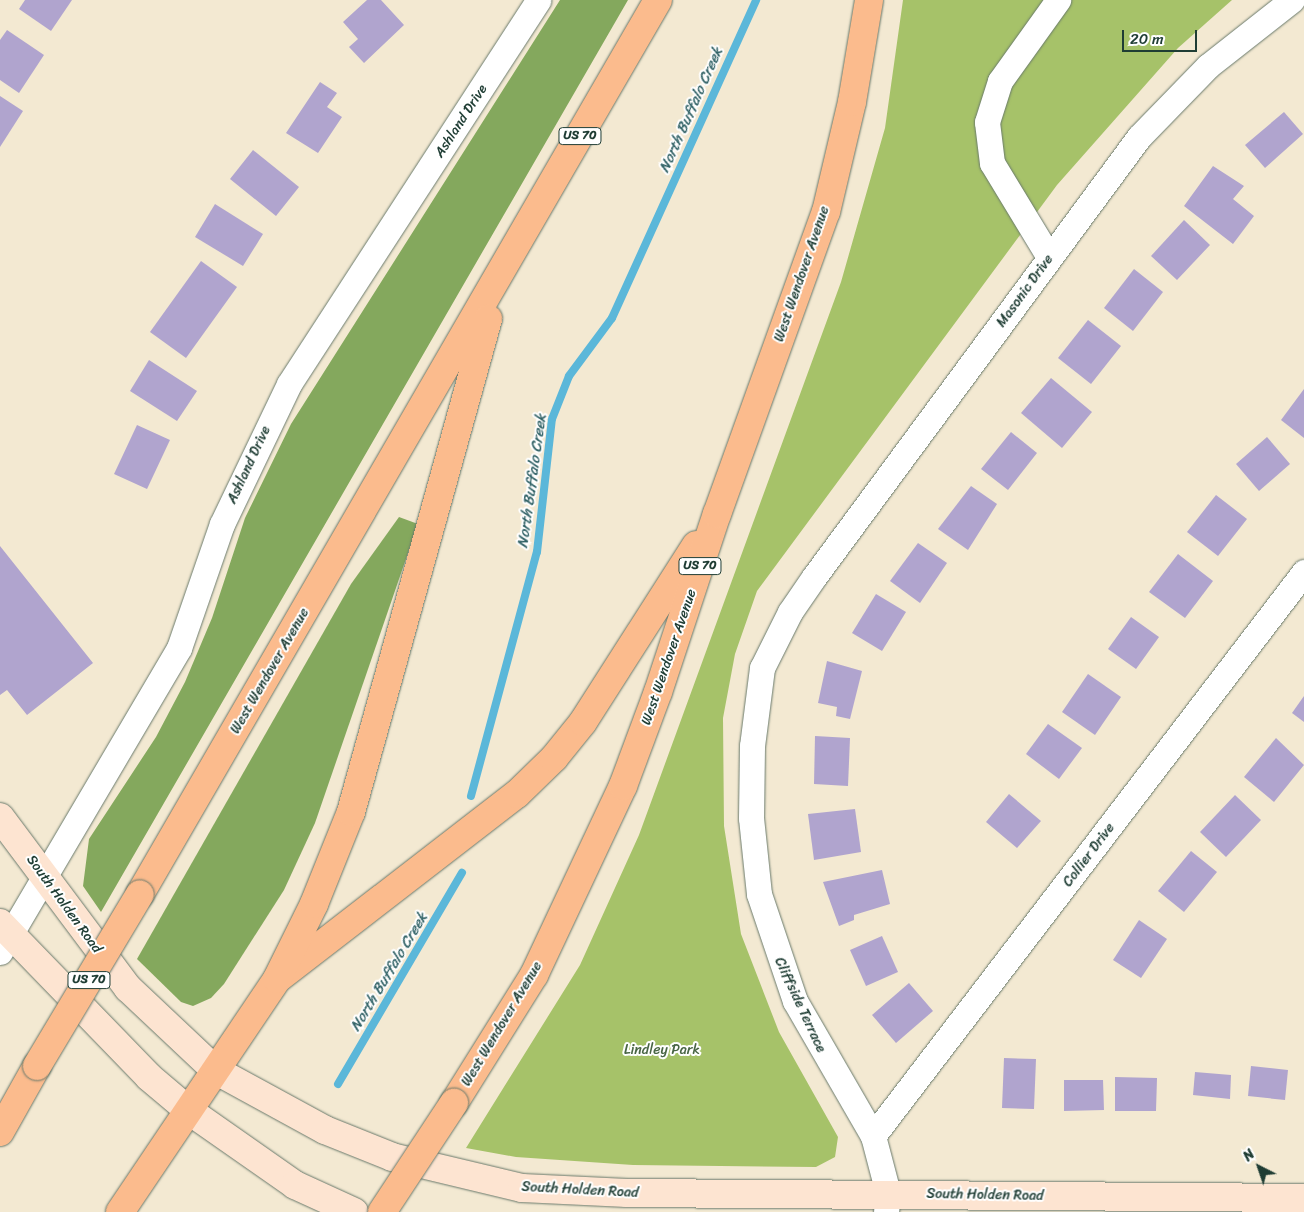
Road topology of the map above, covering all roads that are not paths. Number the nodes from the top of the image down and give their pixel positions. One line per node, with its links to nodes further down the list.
1 (538, 0): 12 (street, Ashland Drive)
2 (658, 0): 7 (highway, West Wendover Avenue / US 70)
3 (869, 0): 8 (highway, West Wendover Avenue / US 70)
4 (1058, 0): 6 (street)
5 (1292, 0): 6 (street, Masonic Drive)
6 (1049, 257): 10 (street, Masonic Drive)
7 (503, 271): 14 (highway); 17 (highway, West Wendover Avenue / US 70, bridge)
8 (717, 514): 14 (highway); 23 (highway, West Wendover Avenue / US 70, bridge)
9 (1304, 572): 18 (street, Collier Drive)
10 (790, 612): 18 (street, Cliffside Terrace)
11 (0, 817): 12 (main road, South Holden Road)
12 (44, 875): 13 (street, Ashland Drive); 15 (main road, South Holden Road)
13 (3, 937): 16 (main road)
14 (277, 979): 15 (highway)
15 (215, 1070): 16 (highway); 20 (main road, South Holden Road)
16 (188, 1110): 21 (highway); 22 (main road)
17 (0, 1132)
18 (873, 1136): 20 (street, Cliffside Terrace)
19 (1304, 1198): 20 (main road, South Holden Road)
20 (887, 1203)
21 (120, 1212)
22 (354, 1212)
23 (382, 1212)

